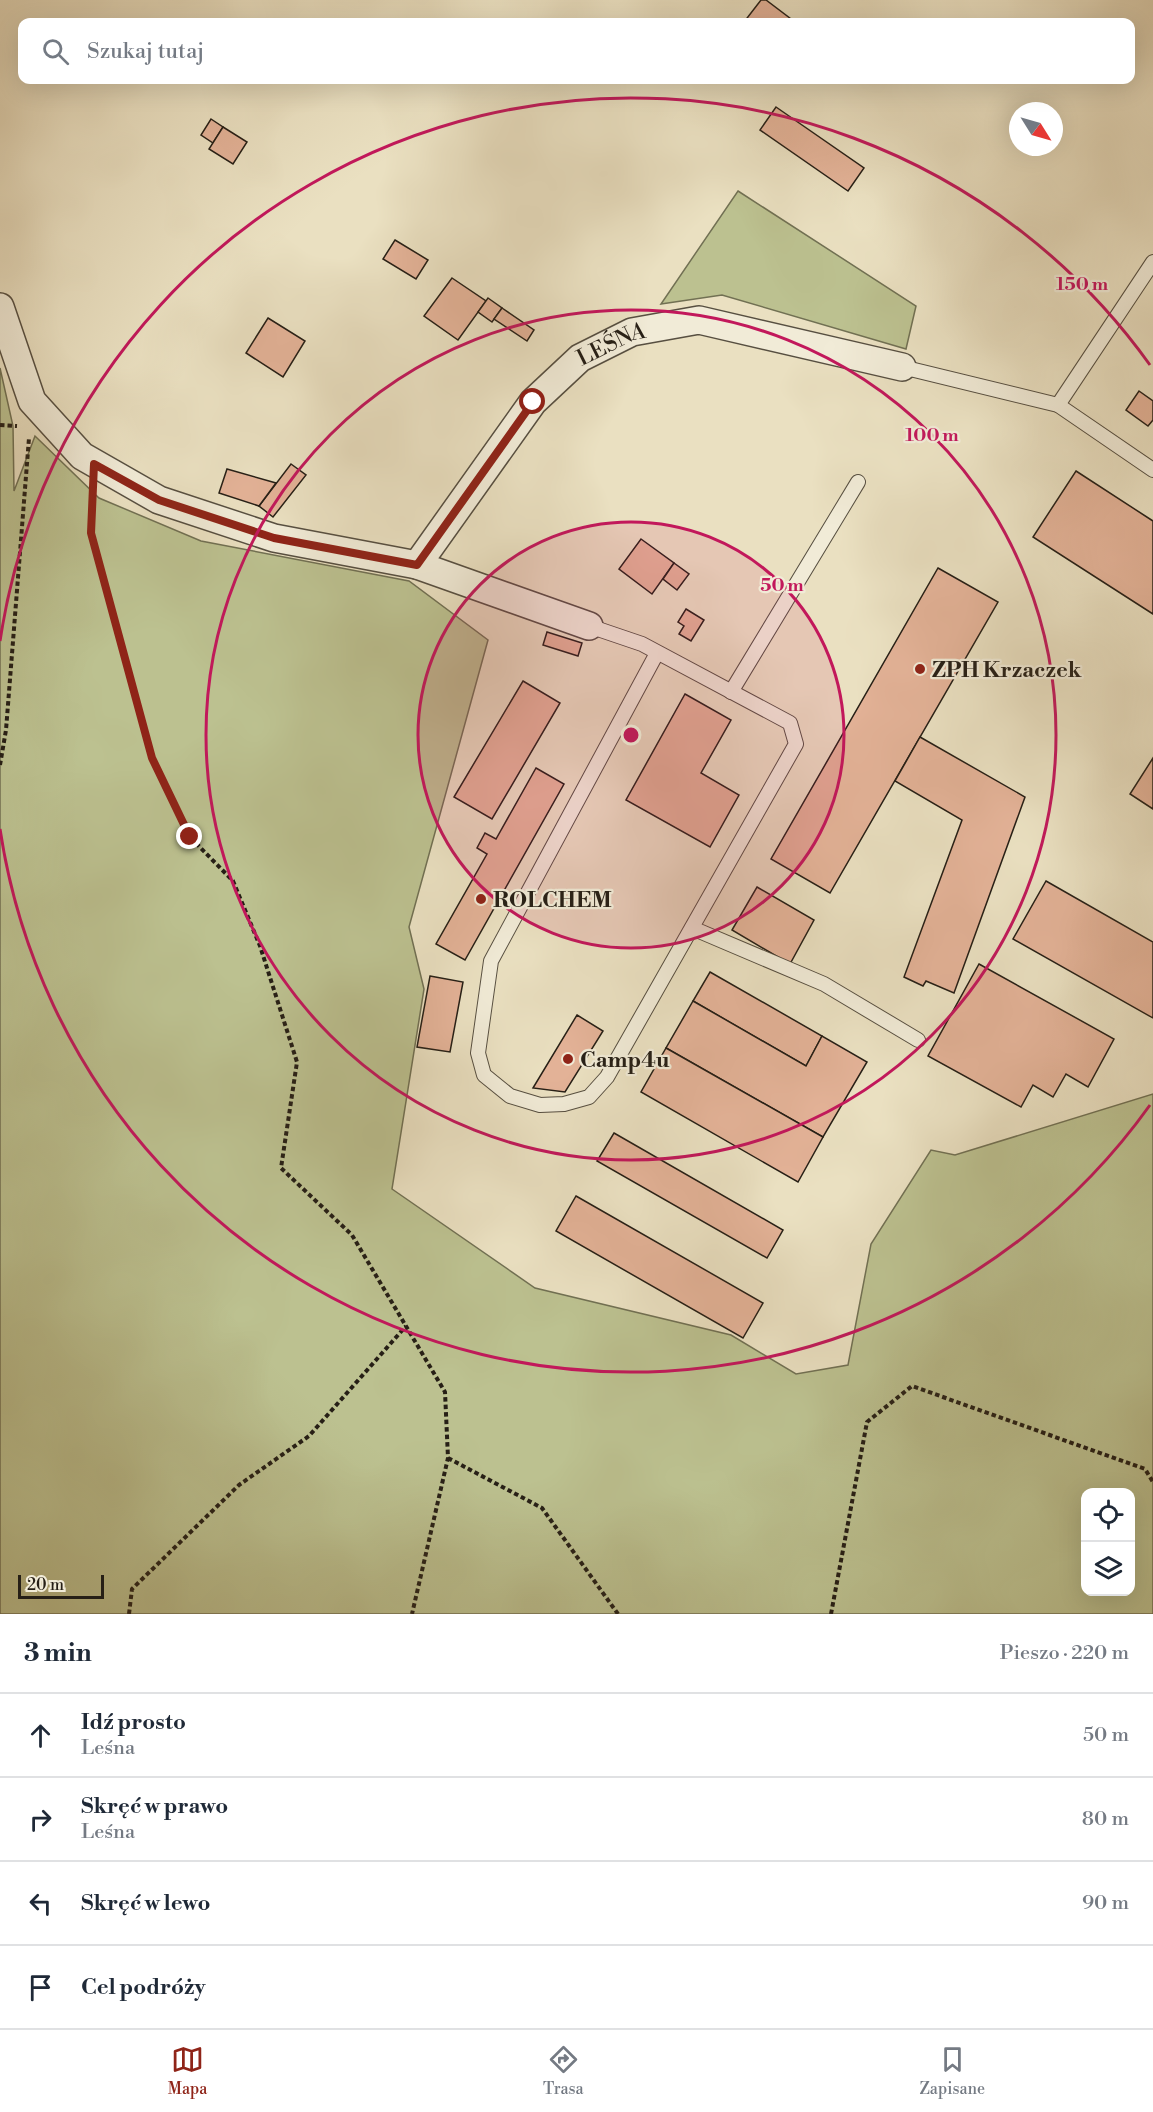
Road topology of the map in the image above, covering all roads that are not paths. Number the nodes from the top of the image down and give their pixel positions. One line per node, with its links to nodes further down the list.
1 (1153, 262): 4 (lane)
2 (0, 307): 7 (street)
3 (902, 367): 4 (lane); 7 (street, LEŚNA)
4 (1058, 405): 5 (lane)
5 (1153, 470)
6 (858, 482): 10 (lane)
7 (417, 565): 8 (street)
8 (589, 626): 9 (lane)
9 (657, 653): 10 (lane); 11 (lane)
10 (731, 692): 11 (lane)
11 (692, 928): 12 (lane)
12 (918, 1040)

